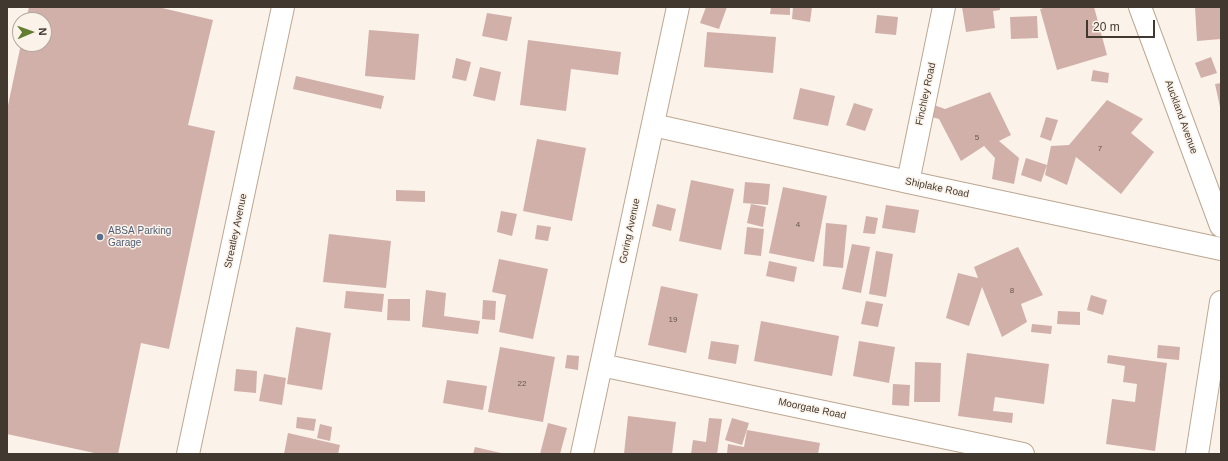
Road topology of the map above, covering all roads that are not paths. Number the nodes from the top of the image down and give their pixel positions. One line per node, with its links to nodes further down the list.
1 (283, 7): 11 (street, Streatley Avenue)
2 (678, 7): 5 (street, Goring Avenue)
3 (944, 7): 6 (street, Finchley Road)
4 (1140, 7): 7 (street, Auckland Avenue)
5 (653, 125): 6 (street, Shiplake Road); 10 (street, Goring Avenue)
6 (908, 182): 8 (street, Shiplake Road)
7 (1221, 226)
8 (1221, 249)
9 (1221, 302): 14 (street)
10 (601, 365): 12 (street, Goring Avenue); 13 (street, Moorgate Road)
11 (188, 454)
12 (582, 454)
13 (1023, 454)
14 (1197, 454)

